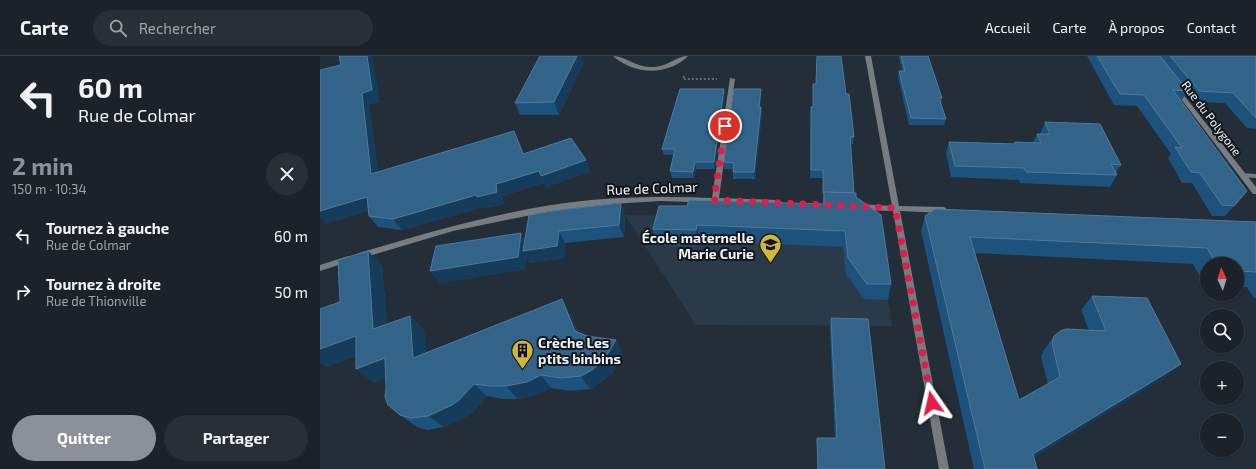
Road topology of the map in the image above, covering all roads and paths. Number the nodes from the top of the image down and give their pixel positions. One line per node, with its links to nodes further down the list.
1 (616, 56): 4 (street)
2 (685, 56): 4 (street)
3 (868, 56): 13 (street)
4 (680, 60): 5 (path)
5 (732, 79): 10 (street)
6 (1171, 81): 7 (street, Rue du Polygone)
7 (1243, 175): 8 (street); 9 (street, Rue du Polygone)
8 (1256, 176)
9 (1256, 192)
10 (714, 200): 11 (street, Rue de Colmar); 15 (street, Rue de Colmar)
11 (784, 203)
12 (853, 206): 13 (street)
13 (895, 208): 14 (street); 16 (street)
14 (954, 211)
15 (320, 268)
16 (944, 469)

